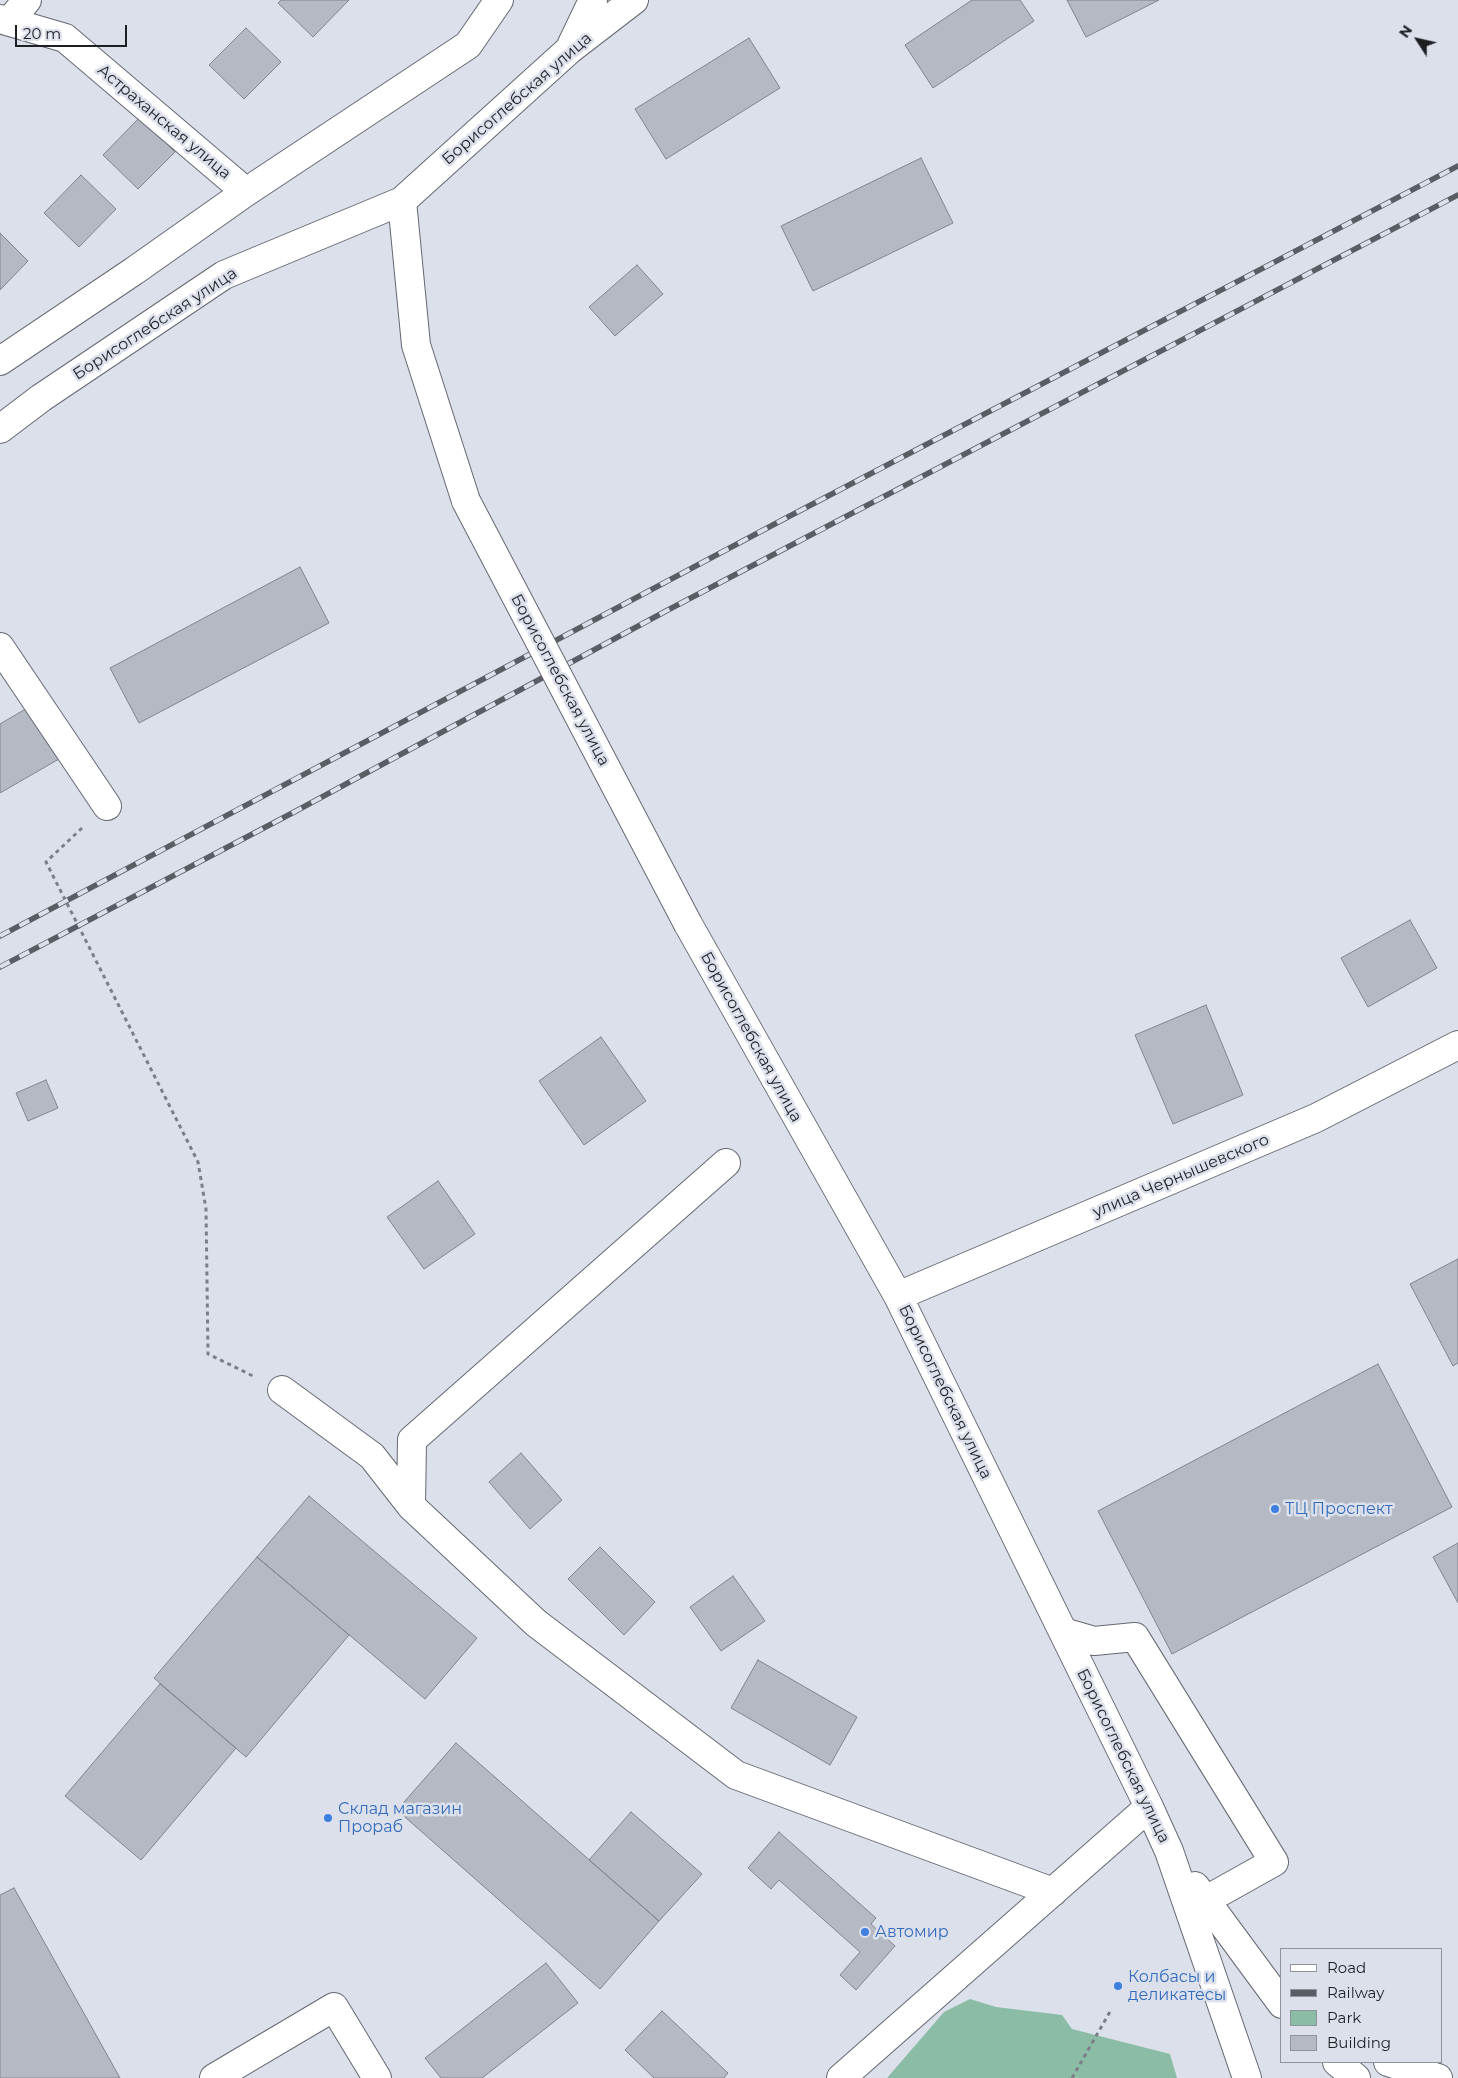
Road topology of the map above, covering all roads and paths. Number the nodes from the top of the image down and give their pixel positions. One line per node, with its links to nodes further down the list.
1 (28, 0): 5 (street)
2 (499, 0): 7 (street)
3 (593, 0): 6 (street)
4 (634, 0): 6 (street, Борисоглебская улица)
5 (4, 21): 7 (street, Астраханская улица)
6 (569, 50): 8 (street, Борисоглебская улица)
7 (246, 192): 9 (street)
8 (402, 201): 10 (street, Борисоглебская улица); 15 (street, Борисоглебская улица, bridge)
9 (0, 361)
10 (0, 429)
11 (0, 647): 12 (street)
12 (108, 806): 16 (path)
13 (1458, 1045): 15 (street, улица Чернышевского)
14 (726, 1163): 17 (street)
15 (898, 1296): 18 (street, Борисоглебская улица)
16 (282, 1390): 17 (street)
17 (411, 1506): 21 (street)
18 (1063, 1632): 19 (street, Борисоглебская улица); 22 (street)
19 (1149, 1807): 20 (street, Борисоглебская улица); 21 (street)
20 (1169, 1851): 22 (street); 31 (street)
21 (1054, 1892): 29 (street)
22 (1206, 1900): 23 (street)
23 (1280, 2001)
24 (1111, 2010): 30 (path)
25 (1338, 2063): 32 (street)
26 (1391, 2063): 33 (street)
27 (214, 2078): 28 (street)
28 (377, 2078)
29 (841, 2078)
30 (1072, 2078)
31 (1247, 2078)
32 (1356, 2078)
33 (1438, 2078)

